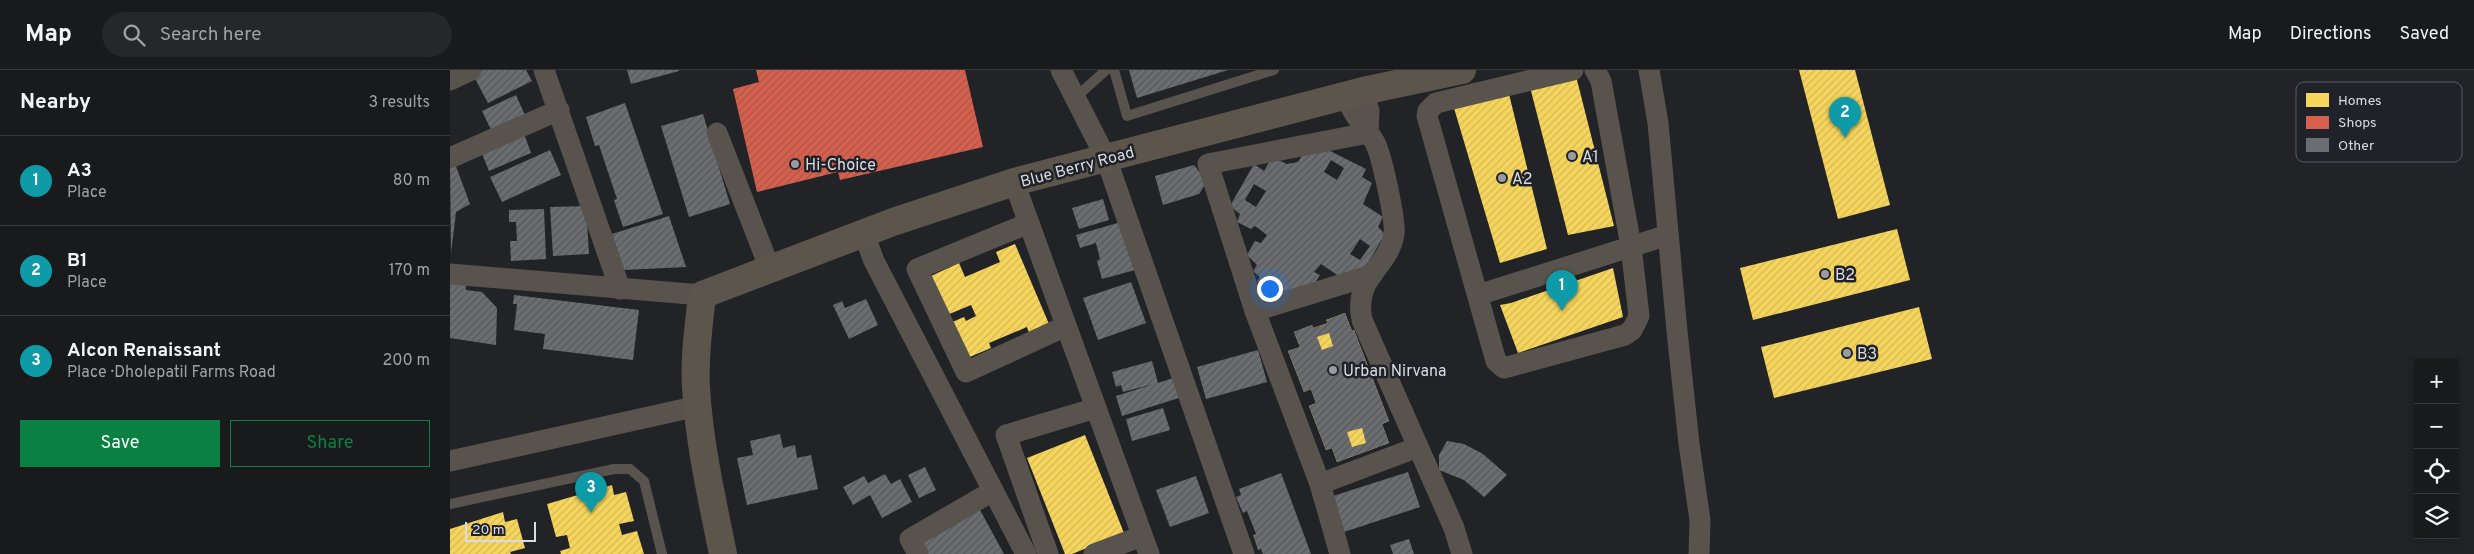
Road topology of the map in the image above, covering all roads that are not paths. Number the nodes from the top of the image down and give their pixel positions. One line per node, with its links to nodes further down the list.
1 (471, 70): 11 (street)
2 (544, 70): 14 (street)
3 (1062, 70): 13 (street)
4 (1106, 70): 13 (lane)
5 (1114, 70): 6 (lane)
6 (1274, 70)
7 (1462, 70): 12 (street, Blue Berry Road)
8 (1573, 70): 29 (street)
9 (1595, 70): 23 (street)
10 (1649, 70): 22 (street)
11 (450, 80)
12 (1355, 94): 15 (street); 18 (street, Blue Berry Road)
13 (1075, 98): 18 (street)
14 (559, 110): 17 (street); 27 (street)
15 (1368, 133): 26 (street); 30 (street)
16 (718, 134): 24 (street)
17 (450, 158)
18 (1106, 158): 19 (street, Blue Berry Road); 46 (street)
19 (1014, 182): 20 (street); 21 (street, Blue Berry Road)
20 (1029, 223): 31 (street); 31 (street)
21 (864, 234): 24 (street, Blue Berry Road); 37 (street)
22 (1668, 235): 23 (street); 49 (street)
23 (1631, 246): 29 (street); 29 (street)
24 (770, 269): 28 (street, Blue Berry Road)
25 (450, 274): 27 (street)
26 (1372, 275): 30 (street); 34 (street)
27 (620, 289): 28 (street)
28 (702, 295): 32 (street)
29 (1478, 295)
30 (1255, 311): 36 (street)
31 (1066, 326): 33 (street)
32 (698, 406): 35 (street); 41 (street)
33 (1096, 408): 39 (street); 44 (street)
34 (1418, 447): 36 (street); 48 (street)
35 (450, 461)
36 (1320, 484): 47 (street)
37 (993, 491): 42 (street); 43 (street)
38 (450, 504): 40 (lane)
39 (1145, 545): 45 (street)
40 (662, 554)
41 (723, 554)
42 (918, 554)
43 (1026, 554)
44 (1048, 554)
45 (1094, 554)
46 (1244, 554)
47 (1340, 554)
48 (1462, 554)
49 (1699, 554)

